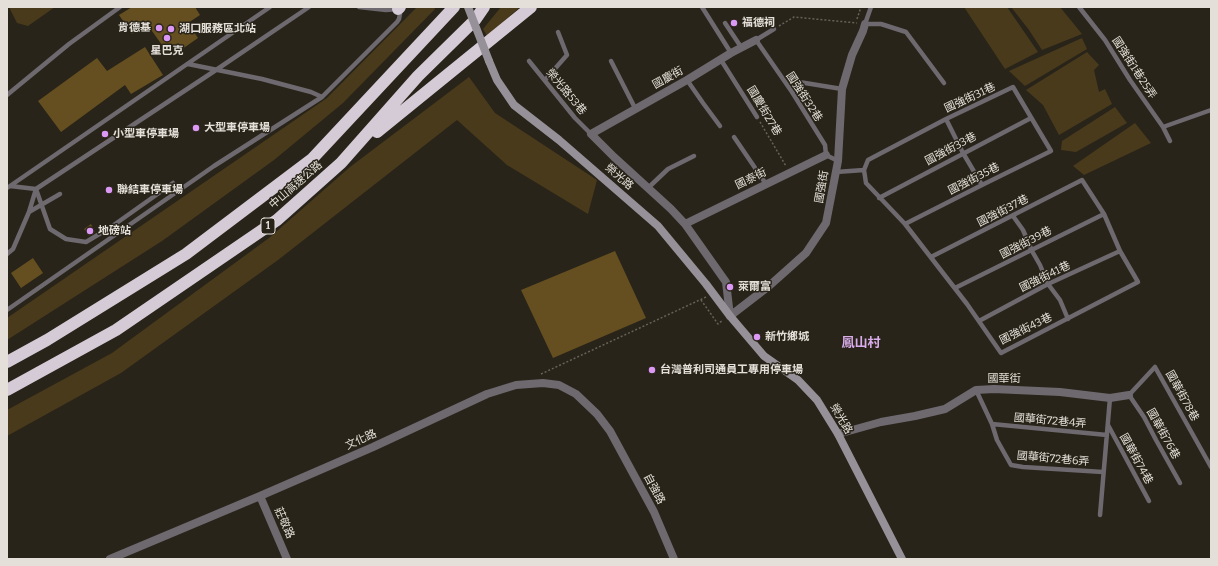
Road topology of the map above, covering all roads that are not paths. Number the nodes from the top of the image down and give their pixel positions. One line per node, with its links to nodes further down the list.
1 (120, 7): 30 (lane)
2 (270, 7): 23 (lane)
3 (309, 7): 24 (lane)
4 (359, 7): 12 (lane)
5 (454, 7): 75 (highway, 中山高速公路 / 1)
6 (468, 7): 72 (street, 榮光路, bridge)
7 (484, 7): 47 (highway, 中山高速公路 / 1)
8 (531, 7): 47 (highway)
9 (702, 7): 19 (lane)
10 (871, 7): 14 (lane)
11 (1079, 7): 38 (lane, 國強街1巷25弄)
12 (399, 8): 31 (lane)
13 (725, 23): 18 (lane)
14 (865, 24): 28 (lane); 29 (street, 國強街)
15 (774, 29): 17 (lane)
16 (558, 32): 25 (lane)
17 (756, 40): 18 (street, 國慶街); 44 (lane, 國強街32巷)
18 (741, 47): 19 (street, 國慶街)
19 (731, 53): 20 (street, 國慶街)
20 (721, 60): 26 (street, 國慶街); 34 (lane, 國慶街27巷)
21 (529, 61): 25 (lane, 榮光路53巷)
22 (611, 61): 32 (lane)
23 (188, 64): 24 (lane); 54 (lane)
24 (216, 70): 31 (lane); 56 (lane)
25 (544, 80): 39 (lane, 榮光路53巷)
26 (687, 80): 32 (street, 國慶街); 37 (lane)
27 (799, 82): 29 (lane)
28 (944, 83)
29 (842, 89): 46 (street, 國強街)
30 (7, 96)
31 (322, 97): 71 (lane)
32 (636, 108): 39 (street, 國慶街)
33 (1211, 110): 38 (lane)
34 (757, 117)
35 (1031, 118): 36 (lane, 國強街31巷); 42 (lane, 國強街31巷); 43 (lane, 國強街33巷)
36 (946, 119): 43 (lane); 48 (lane, 國強街31巷)
37 (720, 126)
38 (1163, 127): 41 (lane, 國強街1巷25弄)
39 (590, 134): 55 (street, 榮光路)
40 (734, 137): 52 (lane)
41 (1170, 141)
42 (1051, 151): 53 (lane, 國強街35巷)
43 (963, 153): 53 (lane); 58 (lane, 國強街33巷)
44 (826, 155): 46 (lane); 52 (street, 國泰街)
45 (694, 156): 55 (lane)
46 (838, 161): 49 (street, 國強街)
47 (341, 163): 76 (highway, 中山高速公路 / 1)
48 (864, 170): 49 (lane); 58 (lane, 國強街43巷)
49 (836, 172): 72 (street, 國強街)
50 (1082, 180): 61 (lane, 國強街43巷); 62 (lane, 國強街37巷)
51 (173, 183): 59 (lane)
52 (766, 184): 63 (street, 國泰街)
53 (982, 184): 64 (lane, 國強街35巷)
54 (9, 187): 56 (lane)
55 (648, 188): 63 (street, 榮光路)
56 (36, 189): 59 (lane); 60 (lane)
57 (60, 194): 59 (lane)
58 (879, 198): 64 (lane, 國強街43巷)
59 (42, 205): 60 (lane)
60 (28, 212): 67 (lane)
61 (1104, 214): 65 (lane, 國強街39巷); 66 (lane, 國強街43巷)
62 (1013, 216): 65 (lane); 68 (lane, 國強街37巷)
63 (685, 224): 72 (street, 榮光路)
64 (905, 224): 68 (lane, 國強街43巷)
65 (1032, 251): 69 (lane); 70 (lane, 國強街39巷)
66 (1120, 251): 69 (lane, 國強街41巷); 73 (lane, 國強街43巷)
67 (7, 254)
68 (931, 257): 70 (lane, 國強街43巷)
69 (1048, 284): 73 (lane); 74 (lane, 國強街41巷)
70 (955, 288): 74 (lane, 國強街43巷)
71 (7, 310)
72 (730, 316): 83 (street, 榮光路)
73 (1068, 319): 74 (lane, 國強街43巷)
74 (979, 321)
75 (7, 362)
76 (7, 390)
77 (976, 390): 79 (street, 國華街); 80 (lane, 國華街72巷6弄); 83 (street, 國華街)
78 (1130, 395): 79 (street, 國華街); 85 (lane, 國華街78巷); 87 (lane, 國華街76巷)
79 (1110, 398): 81 (lane)
80 (992, 424): 84 (lane, 國華街72巷4弄); 86 (lane, 國華街72巷6弄)
81 (1108, 425): 84 (lane); 89 (lane, 國華街74巷)
82 (610, 431): 88 (street, 文化路); 93 (street, 自強路)
83 (838, 434): 94 (street, 榮光路)
84 (1107, 435): 86 (lane)
85 (1211, 467)
86 (1103, 472): 90 (lane)
87 (1180, 483)
88 (260, 496): 91 (street, 文化路); 92 (street, 莊敬路)
89 (1149, 500)
90 (1100, 515)
91 (110, 559)
92 (287, 559)
93 (674, 559)
94 (902, 559)

